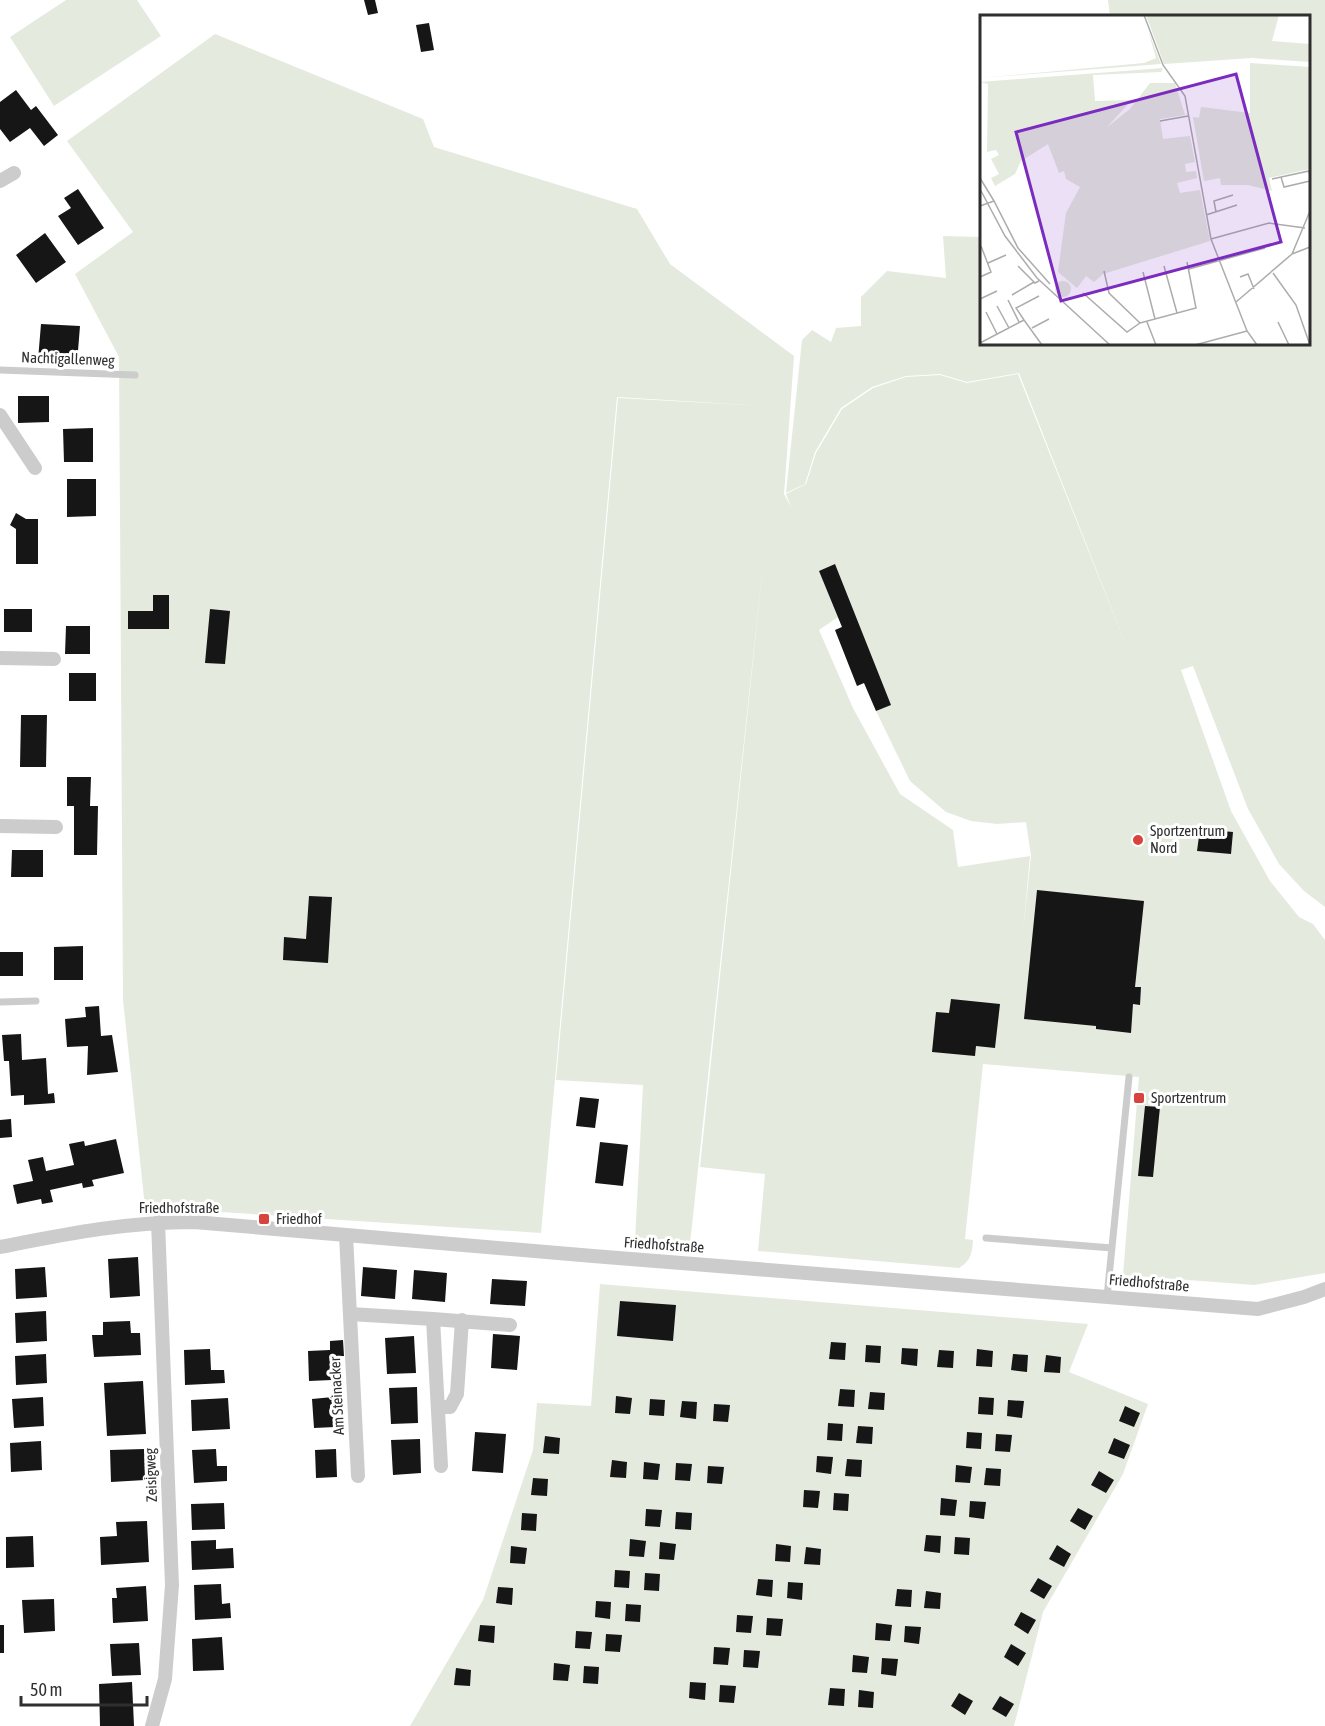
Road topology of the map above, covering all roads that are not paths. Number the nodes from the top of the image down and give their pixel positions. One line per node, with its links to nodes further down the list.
1 (14, 172): 2 (street)
2 (0, 181)
3 (0, 370): 4 (lane, Nachtigallenweg)
4 (135, 375)
5 (0, 415): 6 (street)
6 (35, 468)
7 (0, 658): 8 (street)
8 (54, 659)
9 (0, 826): 10 (street)
10 (56, 827)
11 (36, 1001): 12 (lane)
12 (0, 1002)
13 (1129, 1077): 18 (lane)
14 (158, 1222): 15 (street, Friedhofstraße); 17 (street, Friedhofstraße); 28 (street, Zeisigweg)
15 (346, 1235): 20 (street, Friedhofstraße); 21 (street, Am Steinacker)
16 (986, 1238): 18 (lane)
17 (0, 1247)
18 (1112, 1248): 20 (lane)
19 (1325, 1289): 20 (street, Friedhofstraße)
20 (1107, 1297)
21 (350, 1314): 22 (street); 27 (street, Am Steinacker)
22 (434, 1319): 23 (street); 25 (street)
23 (462, 1320): 24 (street); 25 (street)
24 (510, 1325)
25 (439, 1407): 26 (street)
26 (441, 1466)
27 (358, 1476)
28 (152, 1726)

